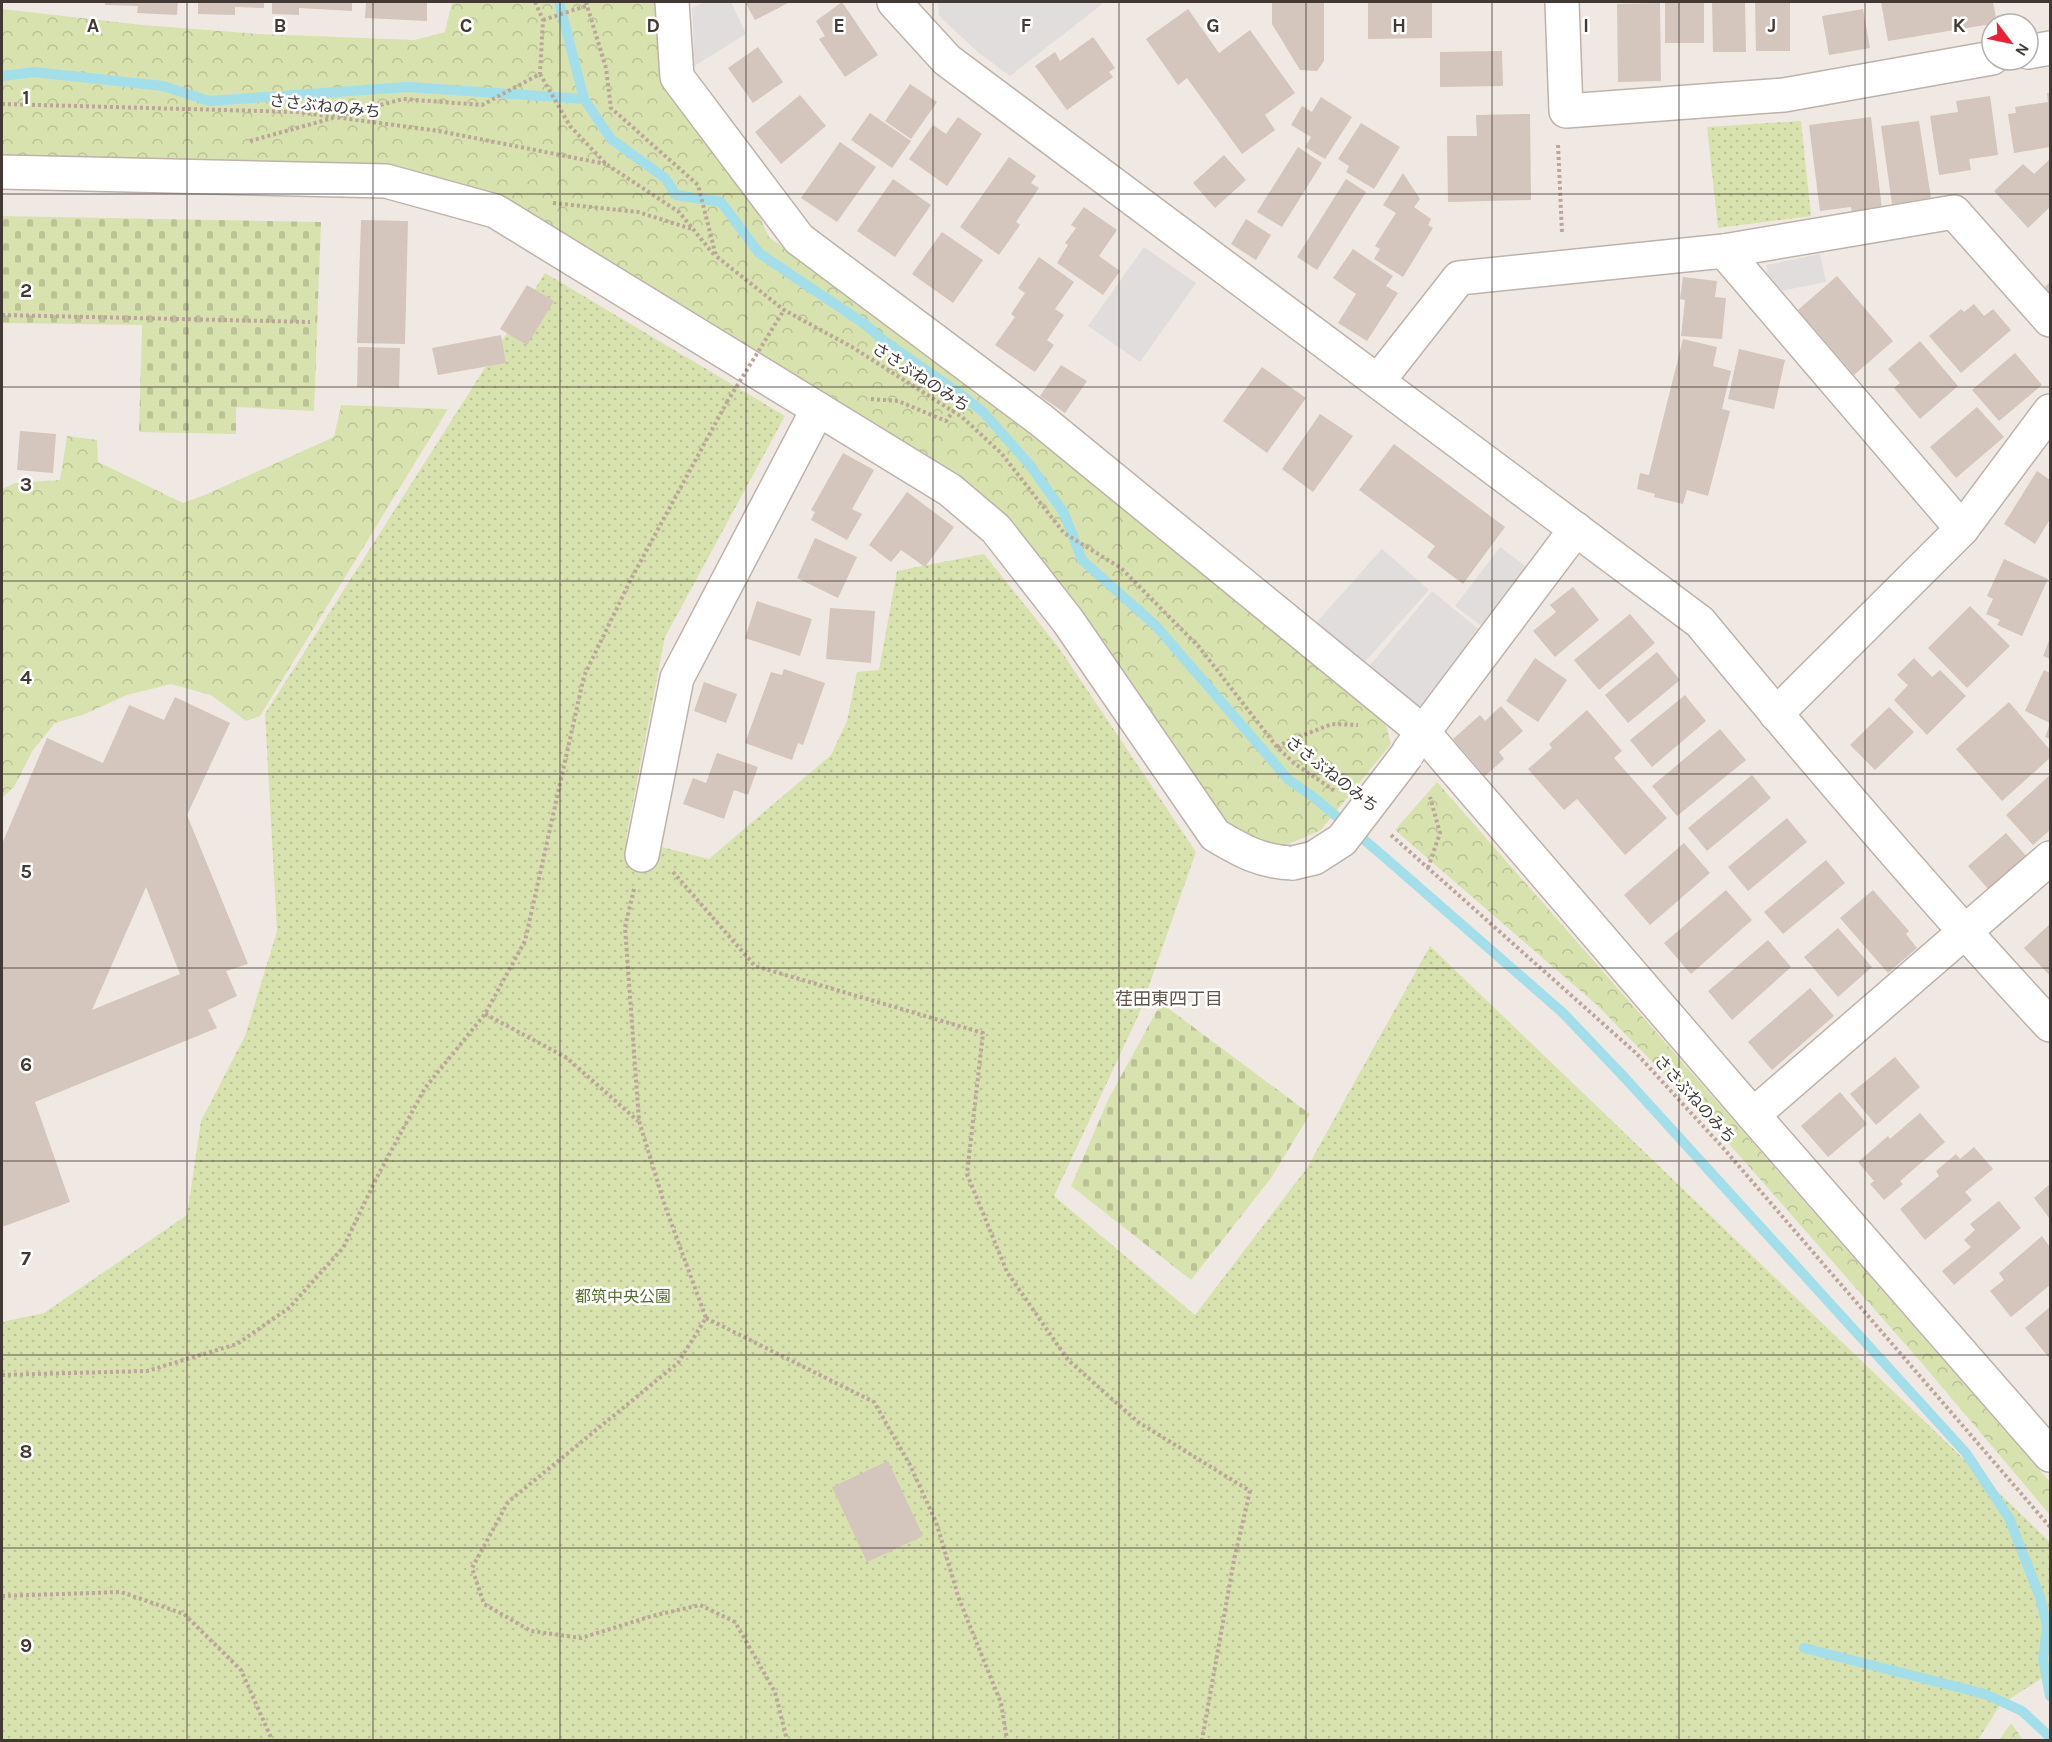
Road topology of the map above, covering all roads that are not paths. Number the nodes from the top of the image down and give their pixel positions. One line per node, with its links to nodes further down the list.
1 (672, 2): 14 (street)
2 (1562, 2): 4 (street)
3 (898, 3): 8 (street)
4 (1980, 60)
5 (2, 172): 9 (street)
6 (1724, 251): 7 (street); 8 (street); 12 (street)
7 (2050, 320)
8 (1378, 381): 11 (street)
9 (818, 409): 14 (street, bridge); 15 (street)
10 (2050, 411): 12 (street)
11 (1576, 529): 13 (street); 14 (street)
12 (1962, 529): 13 (street)
13 (1776, 714): 17 (street)
14 (1415, 743): 19 (street)
15 (642, 855)
16 (2050, 858): 17 (street)
17 (1965, 934): 18 (street); 19 (street)
18 (2050, 1025)
19 (1753, 1115): 20 (street)
20 (2050, 1455)

